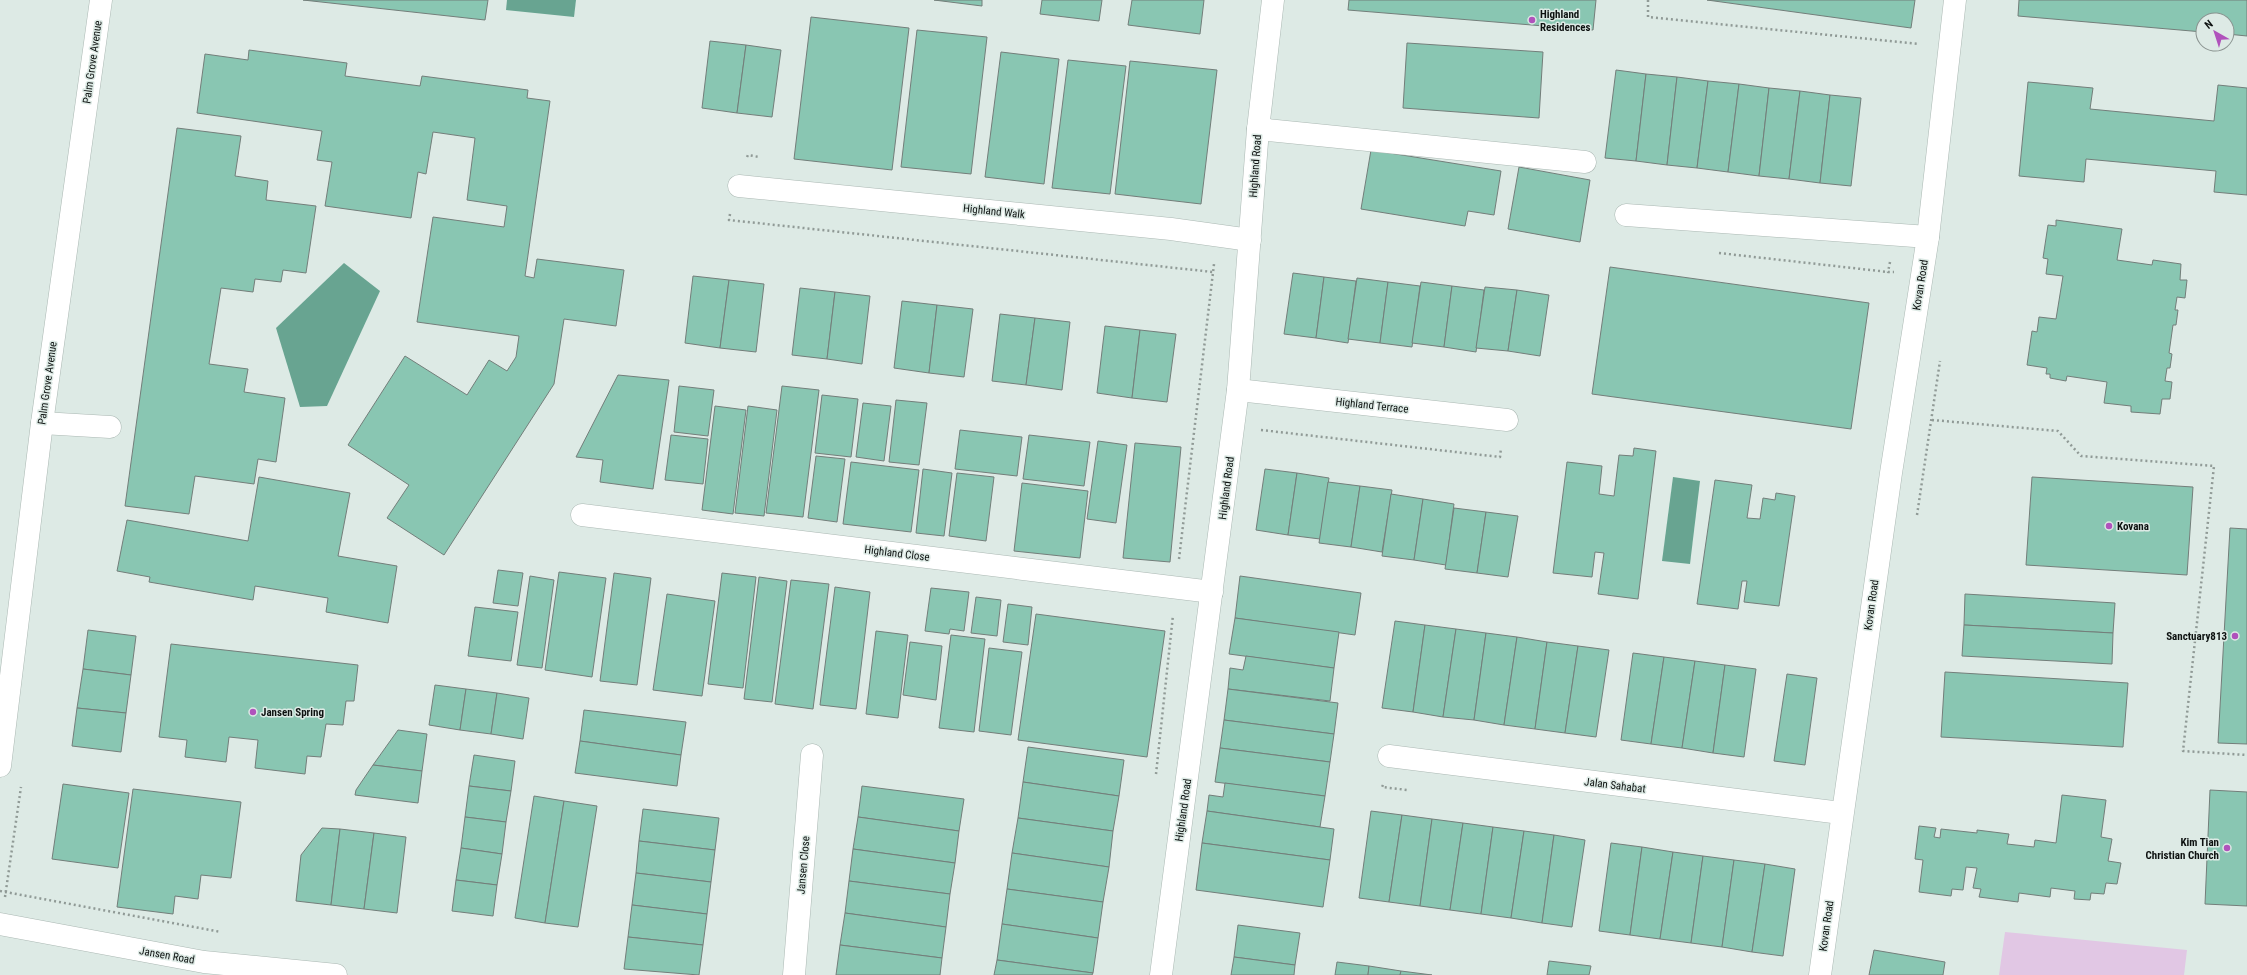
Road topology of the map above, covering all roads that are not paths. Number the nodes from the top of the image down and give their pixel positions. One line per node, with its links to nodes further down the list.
1 (101, 0): 12 (street, Palm Grove Avenue)
2 (1273, 0): 4 (street, Highland Road)
3 (1955, 0): 8 (street, Kovan Road)
4 (1258, 128): 5 (street); 9 (street, Highland Road)
5 (1585, 162)
6 (739, 186): 9 (street, Highland Walk)
7 (1626, 215): 8 (street)
8 (1928, 237): 19 (street, Kovan Road)
9 (1250, 240): 10 (street, Highland Road)
10 (1238, 390): 11 (street, Highland Terrace); 15 (street, Highland Road)
11 (1507, 420)
12 (42, 423): 13 (street); 18 (street, Palm Grove Avenue)
13 (110, 426)
14 (582, 515): 15 (street, Highland Close)
15 (1212, 592): 24 (street, Highland Road)
16 (812, 755): 23 (street, Jansen Close)
17 (1389, 756): 19 (street, Jalan Sahabat)
18 (0, 766)
19 (1841, 813): 25 (street, Kovan Road)
20 (0, 924): 21 (street, Jansen Road)
21 (201, 968): 22 (street, Jansen Road)
22 (336, 975)
23 (794, 975)
24 (1161, 975)
25 (1820, 975)

